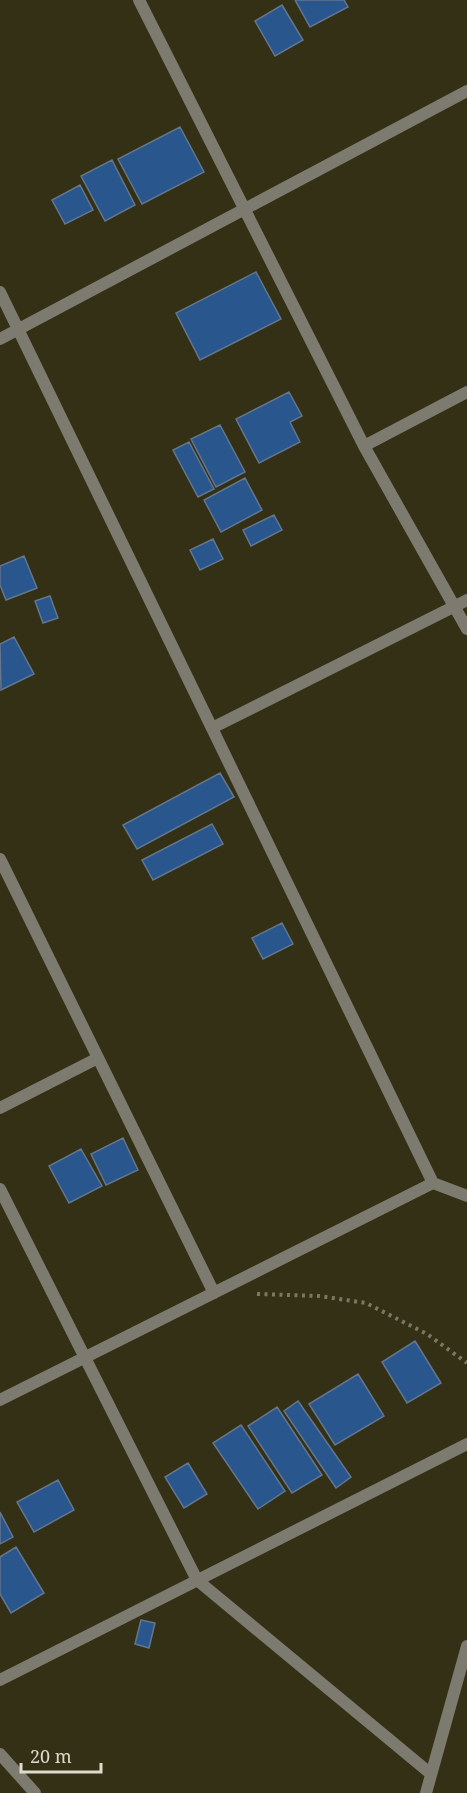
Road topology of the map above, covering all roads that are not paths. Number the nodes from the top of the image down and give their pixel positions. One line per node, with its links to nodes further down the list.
1 (139, 0): 3 (street)
2 (467, 91): 3 (street)
3 (246, 208): 5 (street); 8 (street)
4 (0, 292): 5 (street)
5 (18, 329): 6 (street); 12 (street)
6 (0, 339)
7 (467, 392): 8 (street)
8 (364, 446): 10 (street)
9 (467, 600): 10 (street)
10 (454, 606): 11 (street); 12 (street)
11 (467, 629)
12 (212, 728): 16 (street)
13 (0, 858): 14 (street)
14 (98, 1058): 15 (street); 19 (street)
15 (0, 1108)
16 (433, 1183): 18 (street); 19 (street)
17 (0, 1189): 20 (street)
18 (467, 1196)
19 (214, 1293): 20 (street)
20 (85, 1358): 21 (street); 23 (street)
21 (0, 1401)
22 (467, 1444): 23 (street)
23 (197, 1580): 25 (street); 27 (street)
24 (467, 1646): 27 (street)
25 (0, 1680)
26 (0, 1754): 28 (street)
27 (431, 1774): 29 (street)
28 (35, 1793)
29 (426, 1793)

